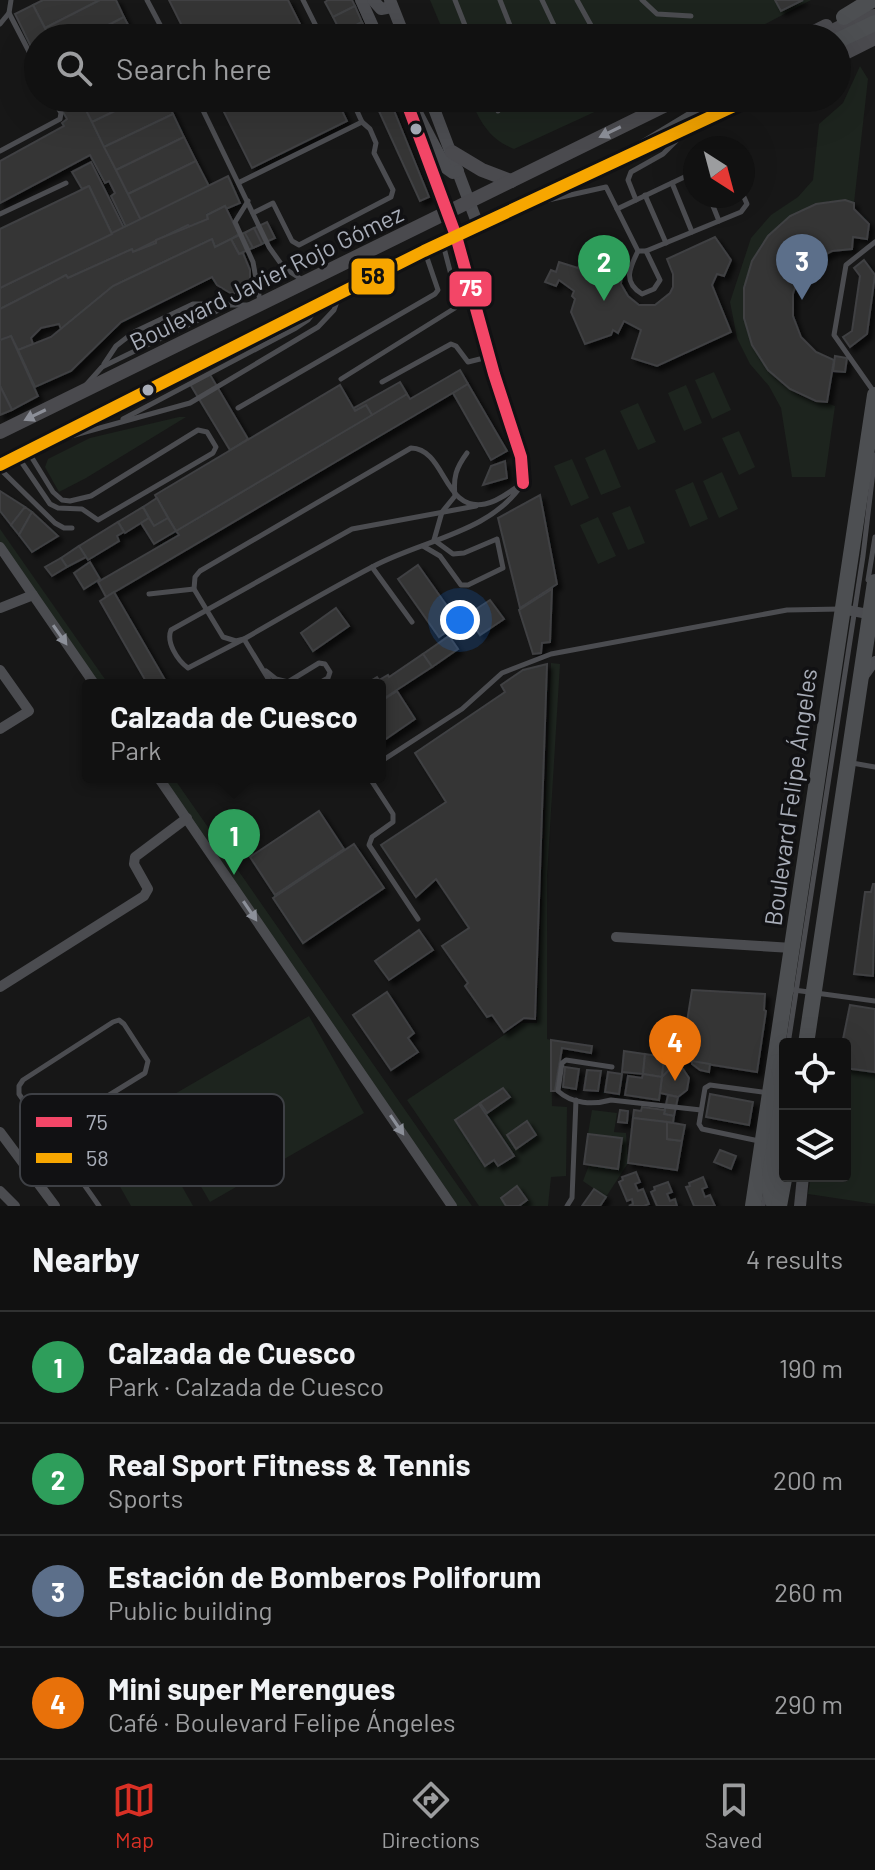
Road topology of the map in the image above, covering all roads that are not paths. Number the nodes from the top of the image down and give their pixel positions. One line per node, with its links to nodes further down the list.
1 (11, 0): 14 (lane)
2 (147, 0): 20 (lane)
3 (303, 0): 21 (lane)
4 (361, 0): 22 (street)
5 (373, 0): 12 (street)
6 (455, 0): 24 (lane)
7 (500, 0): 25 (lane)
8 (542, 0): 26 (lane)
9 (577, 0): 27 (lane)
10 (642, 0): 15 (lane)
11 (872, 0): 17 (main road)
12 (391, 3): 23 (street)
13 (875, 7): 17 (main road)
14 (9, 13): 19 (lane); 32 (lane)
15 (691, 16)
16 (875, 16): 29 (main road)
17 (844, 17): 28 (main road)
18 (875, 23): 30 (main road)
19 (0, 24)
20 (160, 24)
21 (315, 24)
22 (372, 24)
23 (399, 24)
24 (464, 24)
25 (509, 24)
26 (553, 24)
27 (590, 24)
28 (830, 24)
29 (847, 24)
30 (851, 34)
31 (875, 38): 33 (main road)
32 (24, 42)
33 (851, 50)
34 (60, 112): 47 (lane)
35 (204, 112): 53 (lane)
36 (357, 112): 45 (lane)
37 (411, 112): 65 (street)
38 (417, 112): 50 (street)
39 (436, 112): 48 (street)
40 (639, 112): 44 (lane)
41 (652, 112): 44 (main road, Boulevard Javier Rojo Gómez)
42 (702, 112): 49 (main road)
43 (721, 112): 46 (main road, Boulevard Javier Rojo Gómez)
44 (642, 117): 52 (main road, Boulevard Javier Rojo Gómez, one-way to 52)
45 (362, 122): 53 (lane); 64 (lane)
46 (689, 127): 49 (main road, Boulevard Javier Rojo Gómez); 57 (lane)
47 (0, 151)
48 (452, 152): 50 (street); 52 (main road)
49 (631, 155): 60 (main road, Boulevard Javier Rojo Gómez)
50 (458, 171): 59 (street)
51 (683, 178): 55 (lane)
52 (511, 181): 59 (main road, Boulevard Javier Rojo Gómez)
53 (240, 182): 58 (lane)
54 (66, 183): 66 (lane)
55 (672, 183): 56 (lane); 69 (lane)
56 (645, 195): 57 (lane); 72 (lane)
57 (636, 200): 63 (lane)
58 (248, 201): 64 (lane); 80 (lane)
59 (470, 201): 65 (main road, Boulevard Javier Rojo Gómez); 68 (street)
60 (519, 206): 63 (lane); 68 (main road, Boulevard Javier Rojo Gómez)
61 (714, 208): 67 (lane)
62 (745, 208): 67 (lane)
63 (617, 209): 74 (lane)
64 (253, 213): 76 (lane)
65 (447, 213): 70 (street); 76 (main road, Boulevard Javier Rojo Gómez)
66 (0, 214)
67 (719, 221): 69 (lane)
68 (478, 225): 70 (main road, Boulevard Javier Rojo Gómez)
69 (692, 232): 72 (lane)
70 (449, 239): 73 (main road, Boulevard Javier Rojo Gómez); 81 (street); 83 (lane)
71 (875, 242): 86 (lane)
72 (666, 243): 75 (lane)
73 (424, 251): 77 (main road, Boulevard Javier Rojo Gómez); 87 (lane)
74 (638, 251): 75 (lane); 75 (lane)
75 (646, 251)
76 (306, 281): 80 (main road, Boulevard Javier Rojo Gómez)
77 (341, 292): 78 (main road, Boulevard Javier Rojo Gómez); 88 (lane)
78 (324, 300): 88 (lane); 90 (main road, Boulevard Javier Rojo Gómez)
79 (229, 305): 80 (lane); 82 (lane); 82 (lane)
80 (260, 305): 85 (main road, Boulevard Javier Rojo Gómez)
81 (489, 357): 84 (lane); 95 (street)
82 (102, 367): 85 (lane)
83 (341, 379)
84 (382, 382)
85 (77, 394): 89 (main road, Boulevard Javier Rojo Gómez, one-way to 89)
86 (875, 394): 111 (main road, Boulevard Felipe Ángeles)
87 (238, 408)
88 (112, 425): 90 (lane)
89 (0, 432)
90 (46, 443): 92 (main road, Boulevard Javier Rojo Gómez)
91 (467, 453): 96 (lane)
92 (23, 454): 92 (lane); 94 (main road, Boulevard Javier Rojo Gómez)
93 (875, 455): 111 (lane)
94 (0, 467): 99 (lane)
95 (523, 483): 97 (lane); 101 (lane)
96 (455, 496): 97 (lane); 98 (lane); 106 (lane)
97 (485, 504): 98 (lane)
98 (442, 512): 101 (lane); 110 (lane)
99 (72, 528)
100 (875, 537): 111 (lane)
101 (434, 540): 102 (lane); 102 (lane)
102 (422, 546): 104 (lane)
103 (0, 547): 108 (street)
104 (375, 566): 112 (lane); 113 (lane)
105 (875, 582): 111 (main road, Boulevard Felipe Ángeles)
106 (194, 589): 107 (lane); 110 (lane)
107 (149, 594)
108 (33, 595): 109 (street); 117 (street, one-way to 117)
109 (0, 608)
110 (207, 610): 113 (lane); 113 (lane)
111 (861, 612): 122 (main road, Boulevard Felipe Ángeles); 124 (lane); 132 (main road, Boulevard Felipe Ángeles); 134 (lane); 134 (lane)
112 (412, 622)
113 (244, 639): 115 (lane)
114 (875, 661): 122 (street)
115 (259, 665): 118 (lane); 119 (lane)
116 (0, 670): 123 (street)
117 (91, 679)
118 (268, 679)
119 (276, 679)
120 (293, 679): 121 (lane)
121 (326, 679)
122 (861, 680): 125 (main road, Boulevard Felipe Ángeles)
123 (0, 729)
124 (386, 758)
125 (848, 762): 126 (lane); 134 (main road, Boulevard Felipe Ángeles)
126 (875, 767)
127 (162, 783): 129 (street)
128 (373, 783): 130 (lane)
129 (187, 818): 133 (street); 161 (street, one-way to 161)
130 (418, 919)
131 (616, 937): 132 (street)
132 (792, 948): 134 (main road, Boulevard Felipe Ángeles)
133 (0, 987)
134 (800, 991): 135 (lane); 136 (main road, Boulevard Felipe Ángeles); 137 (lane); 138 (lane); 139 (main road, Boulevard Felipe Ángeles)
135 (875, 1001)
136 (788, 1038)
137 (789, 1038)
138 (799, 1038)
139 (805, 1038)
140 (612, 1067): 145 (lane)
141 (779, 1069): 142 (main road, Boulevard Felipe Ángeles)
142 (770, 1093): 146 (lane); 149 (main road, Boulevard Felipe Ángeles)
143 (111, 1094): 144 (lane)
144 (20, 1095)
145 (576, 1100): 146 (lane); 162 (lane)
146 (701, 1110): 149 (lane)
147 (781, 1110): 157 (main road)
148 (0, 1132): 150 (street)
149 (762, 1143): 163 (main road, Boulevard Felipe Ángeles)
150 (20, 1159)
151 (779, 1166): 157 (lane)
152 (782, 1182): 157 (main road)
153 (802, 1182): 164 (street)
154 (40, 1186): 159 (street)
155 (86, 1186): 160 (lane)
156 (0, 1191): 158 (street)
157 (772, 1205)
158 (15, 1206)
159 (55, 1206)
160 (99, 1206)
161 (452, 1206)
162 (567, 1206)
163 (753, 1206)
164 (800, 1206)

